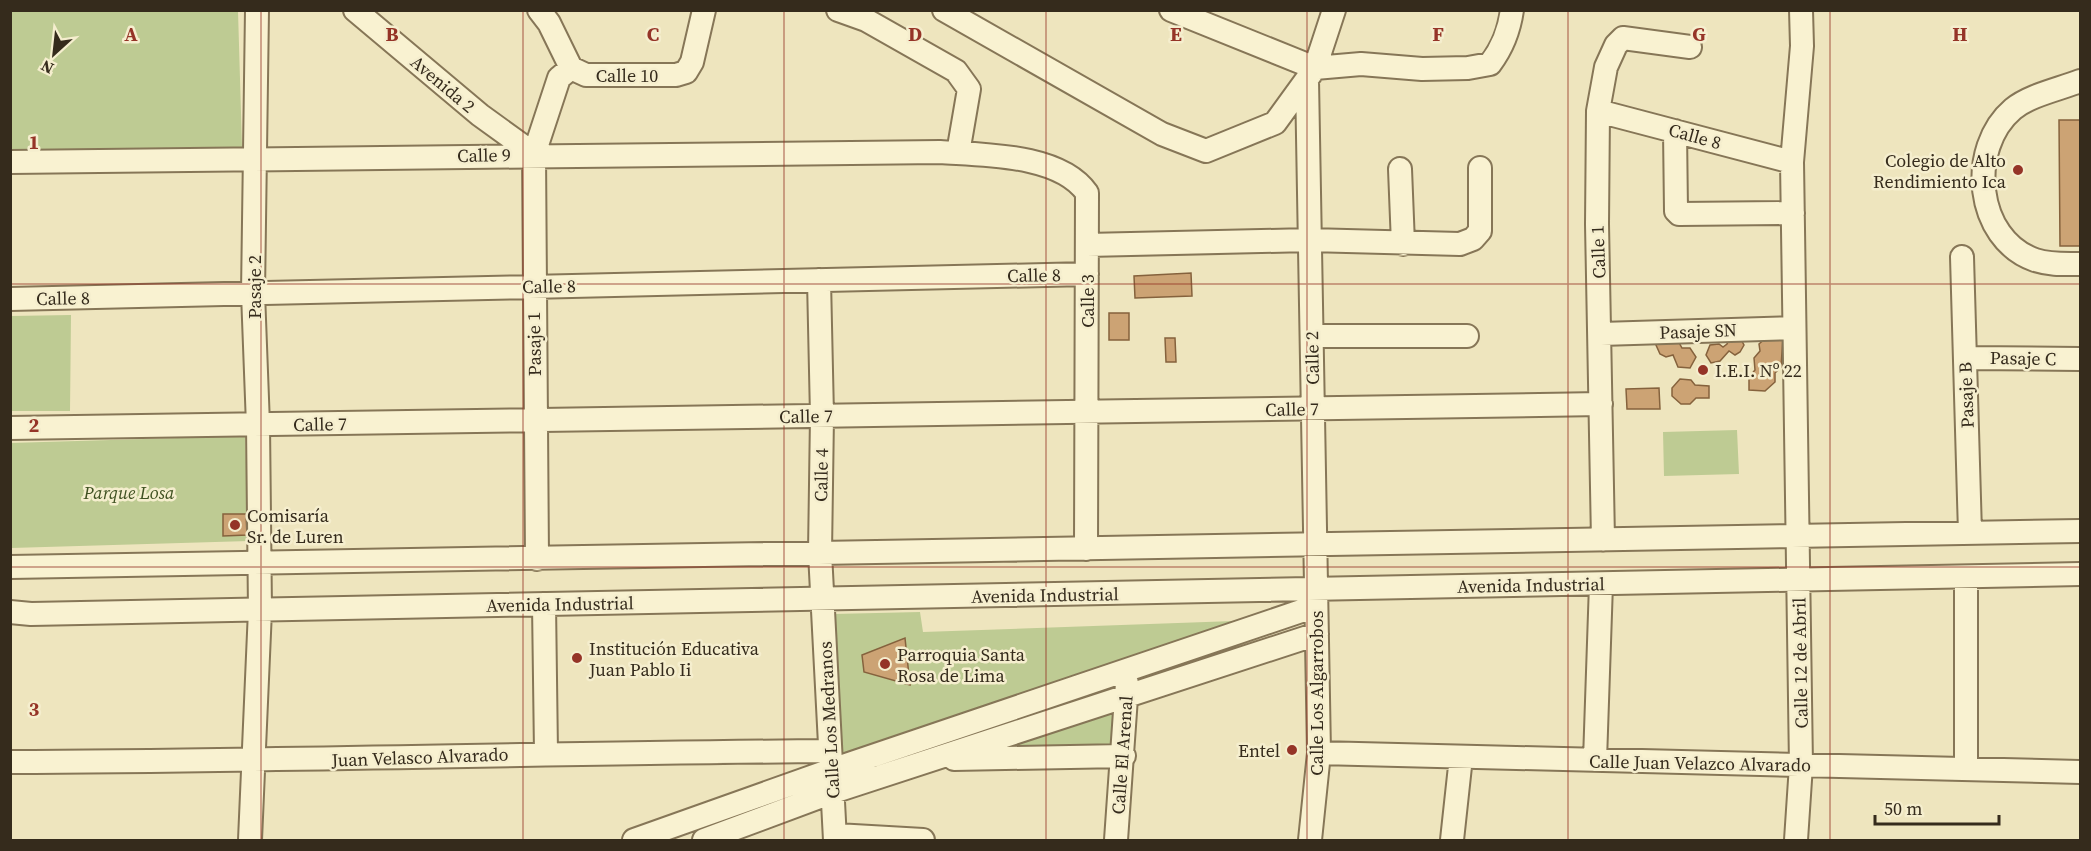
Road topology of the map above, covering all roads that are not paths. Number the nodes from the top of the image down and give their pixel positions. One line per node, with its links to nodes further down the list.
1 (256, 10): 19 (street, Pasaje 2)
2 (355, 10): 18 (street, Avenida 2)
3 (539, 10): 12 (street, Calle 10)
4 (704, 10): 12 (street, Calle 10)
5 (838, 10): 17 (street)
6 (944, 10): 13 (street)
7 (1171, 10): 13 (street)
8 (1334, 10): 13 (street)
9 (1512, 10): 13 (street)
10 (1801, 10): 21 (street, Calle 12 de Abril)
11 (1690, 47): 15 (street, Calle 1)
12 (571, 68): 18 (street, Pasaje 1)
13 (1311, 74): 25 (street, Calle 2)
14 (2080, 81): 29 (street)
15 (1598, 111): 16 (street, Calle 8); 36 (street, Calle 1)
16 (1675, 131): 21 (street, Calle 8); 24 (street)
17 (958, 153): 18 (street, Calle 9); 27 (street, Calle 3)
18 (534, 154): 19 (street, Calle 9); 32 (street, Pasaje 1)
19 (255, 158): 20 (street, Calle 9); 33 (street, Pasaje 2)
20 (10, 162)
21 (1792, 162): 24 (street, Calle 12 de Abril)
22 (1480, 168): 26 (street)
23 (1400, 169): 26 (street)
24 (1793, 213): 35 (street, Calle 12 de Abril)
25 (1309, 240): 26 (street); 27 (street); 37 (street, Calle 2)
26 (1403, 244)
27 (1087, 245): 30 (street, Calle 3)
28 (1962, 257): 39 (street, Pasaje B)
29 (2080, 264)
30 (1087, 274): 31 (street, Calle 8); 43 (street, Calle 3)
31 (819, 280): 32 (street, Calle 8); 44 (street, Calle 4)
32 (533, 287): 33 (street, Calle 8); 45 (street, Pasaje 1)
33 (253, 293): 34 (street, Calle 8); 46 (street, Pasaje 2)
34 (10, 299)
35 (1794, 328): 36 (street, Pasaje SN); 54 (street, Calle 12 de Abril)
36 (1601, 334): 41 (street, Calle 1)
37 (1312, 336): 38 (street); 42 (street, Calle 2)
38 (1467, 336)
39 (1965, 358): 40 (street, Pasaje C); 49 (street, Pasaje B)
40 (2080, 359)
41 (1601, 404): 42 (street, Calle 7); 50 (street, Calle 1)
42 (1313, 408): 43 (street, Calle 7); 51 (street, Calle 2)
43 (1087, 412): 44 (street, Calle 7); 52 (street, Calle 3)
44 (822, 416): 45 (street, Calle 7); 53 (street, Calle 4)
45 (536, 420): 46 (street, Calle 7); 55 (street, Pasaje 1)
46 (258, 425): 47 (street, Calle 7); 56 (street, Pasaje 2)
47 (10, 428)
48 (2080, 531): 49 (street, Avenida Industrial)
49 (1970, 533): 54 (street, Avenida Industrial)
50 (1603, 540): 51 (street, Avenida Industrial); 54 (street, Avenida Industrial)
51 (1316, 545): 52 (street, Avenida Industrial); 61 (street, Calle Los Algarrobos)
52 (1086, 549): 53 (street, Avenida Industrial)
53 (820, 554): 55 (street, Avenida Industrial); 62 (street, Calle 4)
54 (1799, 558): 59 (street, Avenida Industrial); 60 (street, Avenida Industrial); 77 (street, Calle 12 de Abril)
55 (537, 559): 56 (street, Avenida Industrial)
56 (258, 564): 57 (street, Avenida Industrial); 64 (street, Pasaje 2)
57 (10, 567)
58 (2080, 574): 59 (street, Avenida Industrial)
59 (1966, 577): 78 (street)
60 (1601, 584): 61 (street, Avenida Industrial); 74 (street)
61 (1316, 598): 62 (street, Avenida Industrial); 66 (street, Calle Los Algarrobos); 67 (street)
62 (822, 599): 63 (street, Avenida Industrial); 79 (street, Calle Los Medranos)
63 (544, 604): 64 (street, Avenida Industrial); 69 (street)
64 (260, 610): 65 (street, Avenida Industrial); 75 (street, Pasaje 2)
65 (10, 612)
66 (1317, 634): 68 (street); 70 (street, Calle Los Algarrobos)
67 (1127, 670): 68 (street, Calle El Arenal); 79 (street)
68 (1126, 696): 71 (street, Calle El Arenal); 73 (street)
69 (546, 753): 75 (street, Juan Velasco Alvarado); 79 (street, Juan Velasco Alvarado)
70 (1319, 753): 72 (street, Calle Juan Velazco Alvarado); 87 (street, Calle Los Algarrobos)
71 (1124, 756): 73 (street); 86 (street, Calle El Arenal)
72 (1461, 757): 74 (street, Calle Juan Velazco Alvarado); 88 (street)
73 (931, 760): 79 (street)
74 (1595, 760): 77 (street, Calle Juan Velazco Alvarado)
75 (255, 761): 76 (street, Juan Velasco Alvarado); 83 (street, Pasaje 2)
76 (10, 762)
77 (1801, 765): 78 (street, Calle Juan Velazco Alvarado); 89 (street, Calle 12 de Abril)
78 (1966, 769): 80 (street, Calle Juan Velazco Alvarado)
79 (832, 771): 81 (street, Calle Los Medranos); 82 (street); 84 (street)
80 (2080, 772)
81 (836, 838): 85 (street)
82 (642, 839)
83 (250, 840)
84 (704, 840)
85 (923, 840)
86 (1116, 840)
87 (1310, 840)
88 (1452, 840)
89 (1796, 840)

